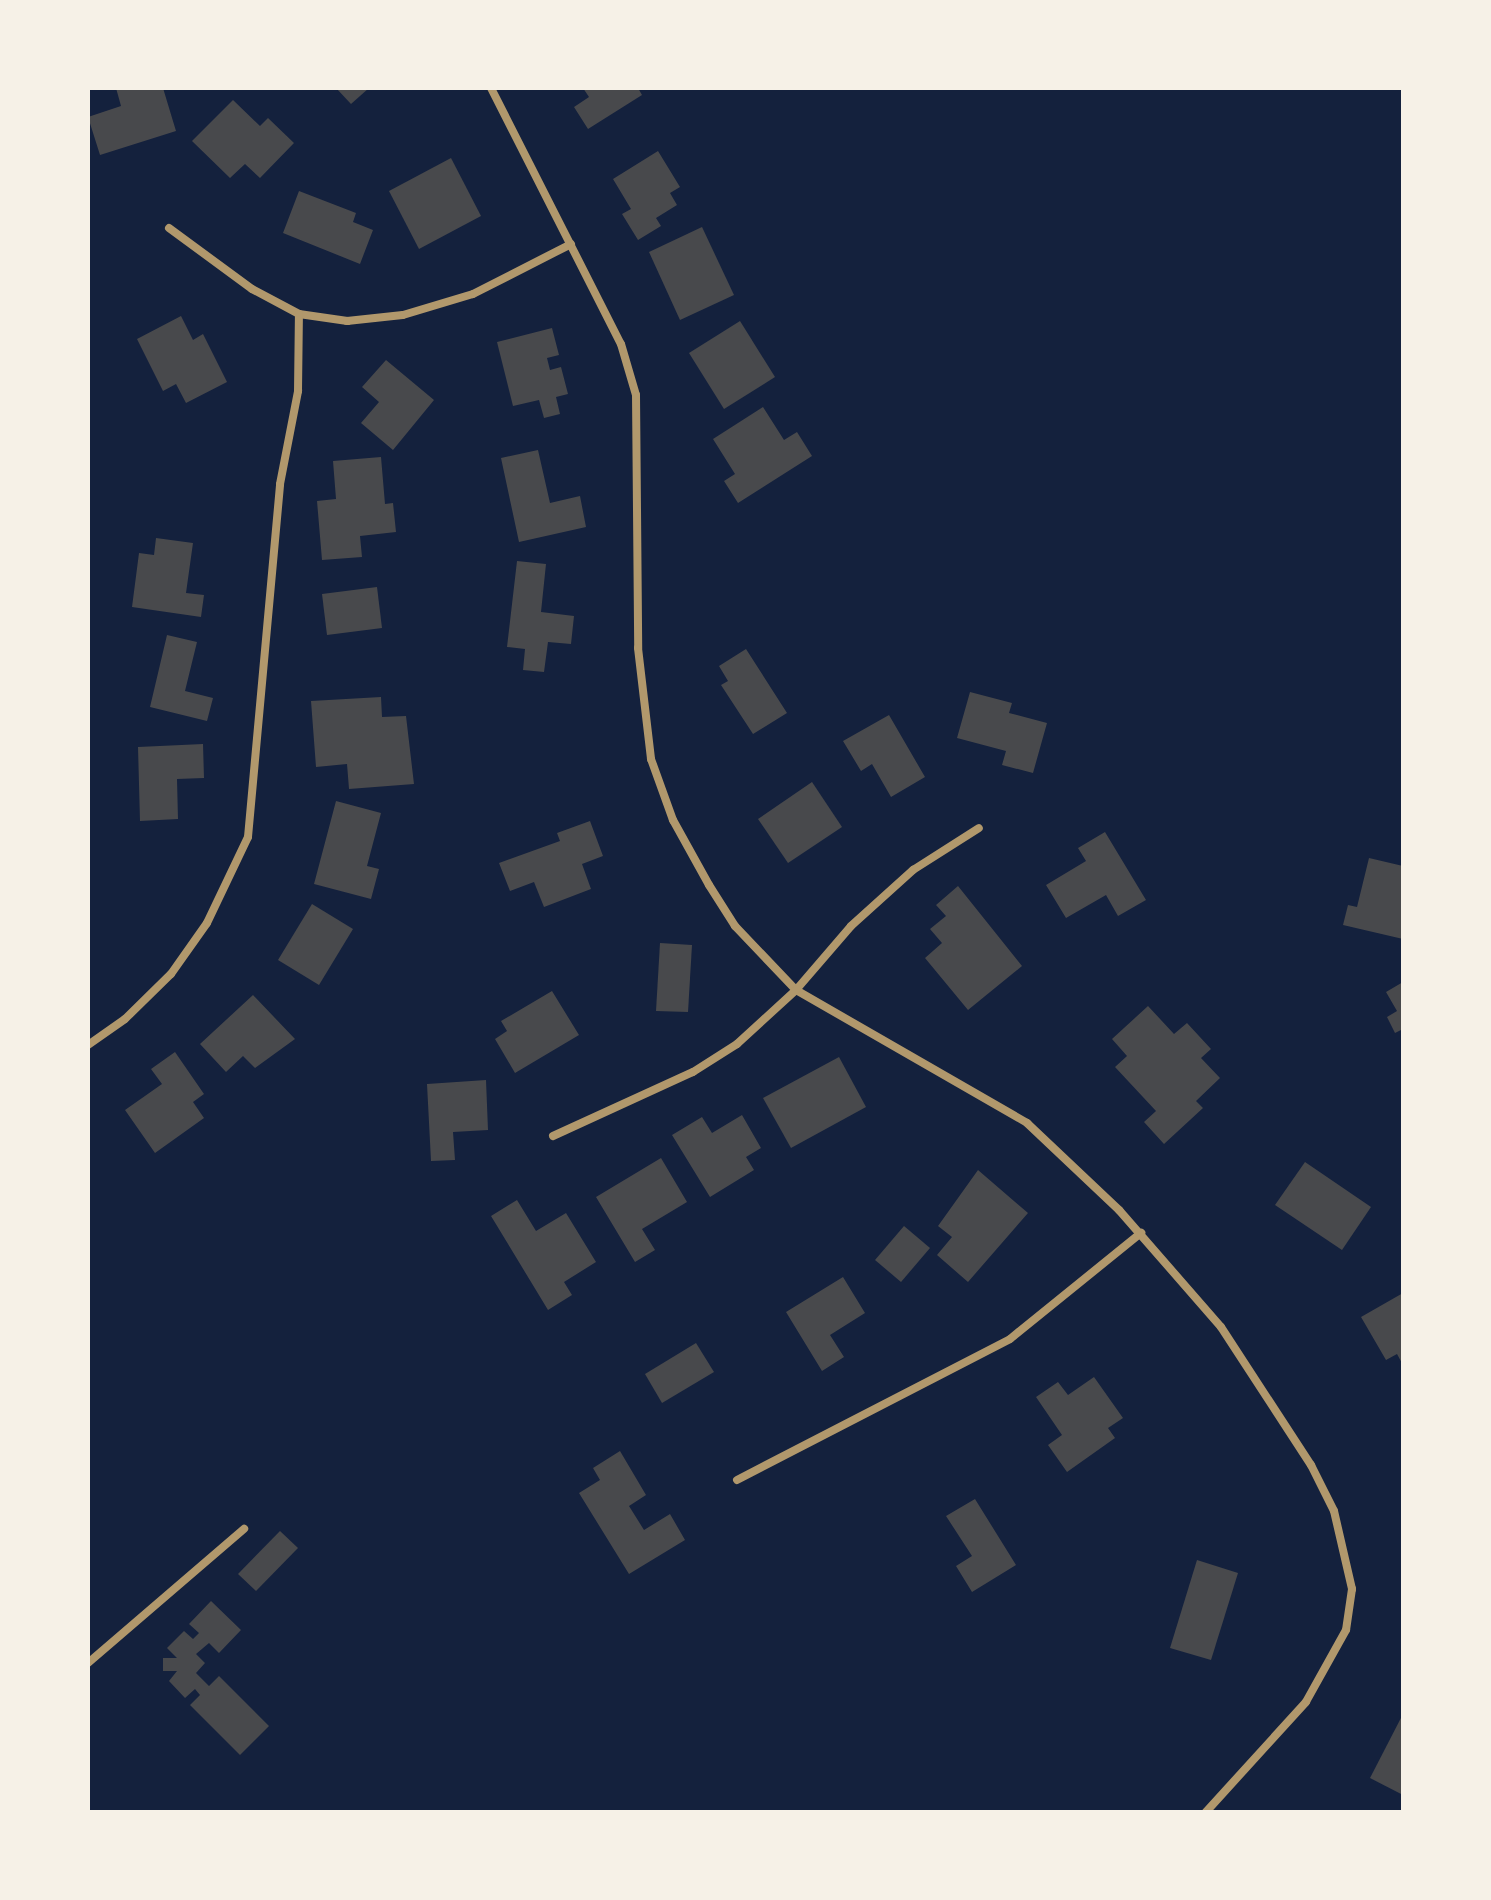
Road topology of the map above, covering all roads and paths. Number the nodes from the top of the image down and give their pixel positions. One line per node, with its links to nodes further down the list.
1 (491, 88): 3 (street)
2 (169, 228): 4 (street)
3 (571, 244): 4 (street); 6 (street)
4 (299, 314): 7 (street)
5 (979, 828): 6 (street)
6 (796, 990): 8 (street); 9 (street)
7 (88, 1045)
8 (553, 1136)
9 (1141, 1233): 10 (street); 13 (street)
10 (737, 1480)
11 (244, 1529): 12 (street)
12 (88, 1663)
13 (1206, 1812)

